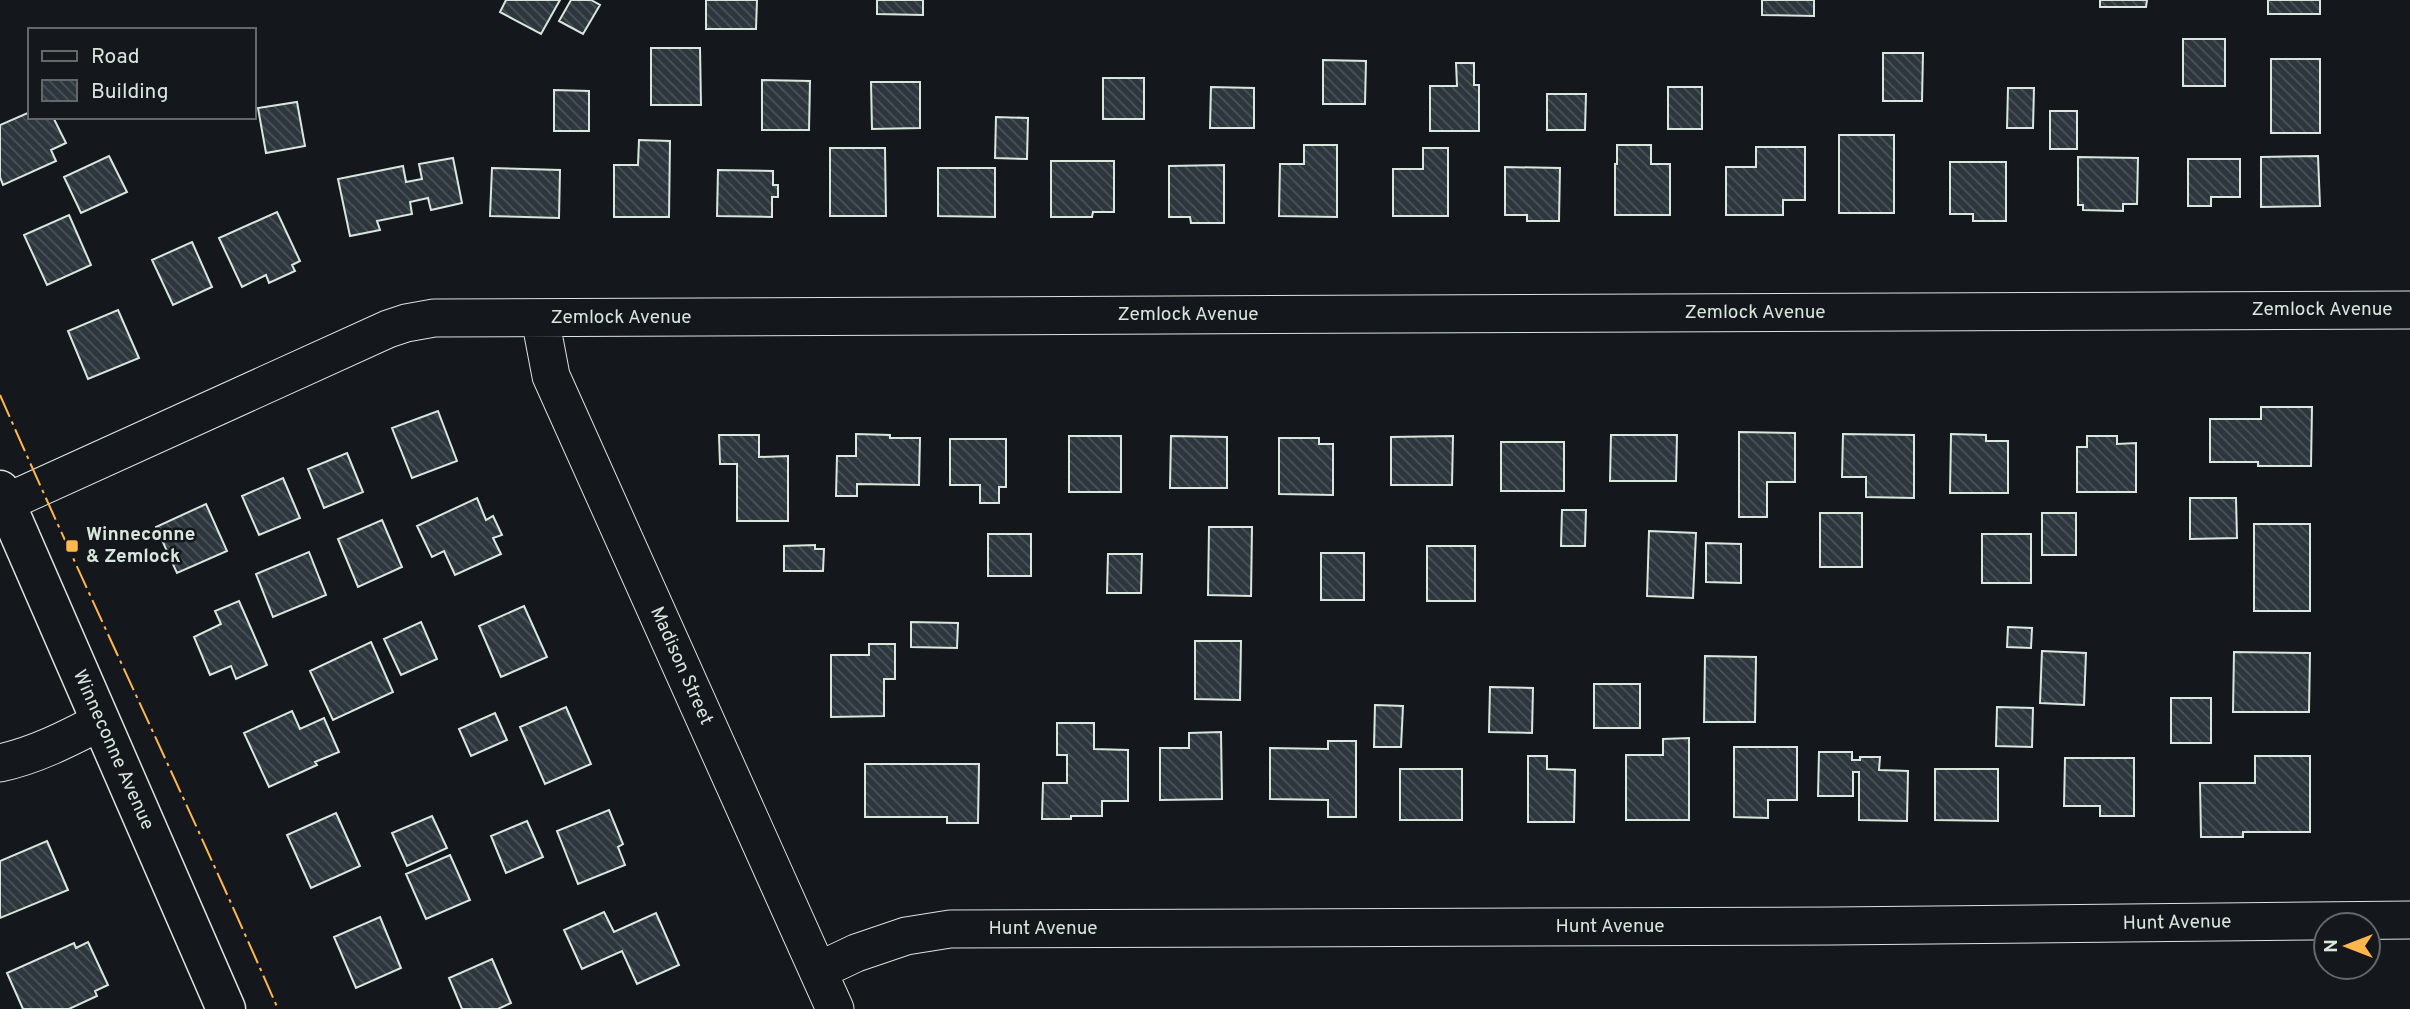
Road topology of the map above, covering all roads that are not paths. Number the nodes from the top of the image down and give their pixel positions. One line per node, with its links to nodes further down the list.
1 (2410, 310): 2 (street, Zemlock Avenue)
2 (540, 318): 3 (street, Zemlock Avenue); 7 (street, Madison Street)
3 (3, 497): 4 (main road, Winneconne Avenue)
4 (100, 722): 5 (street); 8 (main road, Winneconne Avenue)
5 (0, 763)
6 (2410, 920): 7 (street, Hunt Avenue)
7 (818, 971): 9 (street, Madison Street)
8 (226, 1009)
9 (835, 1009)

